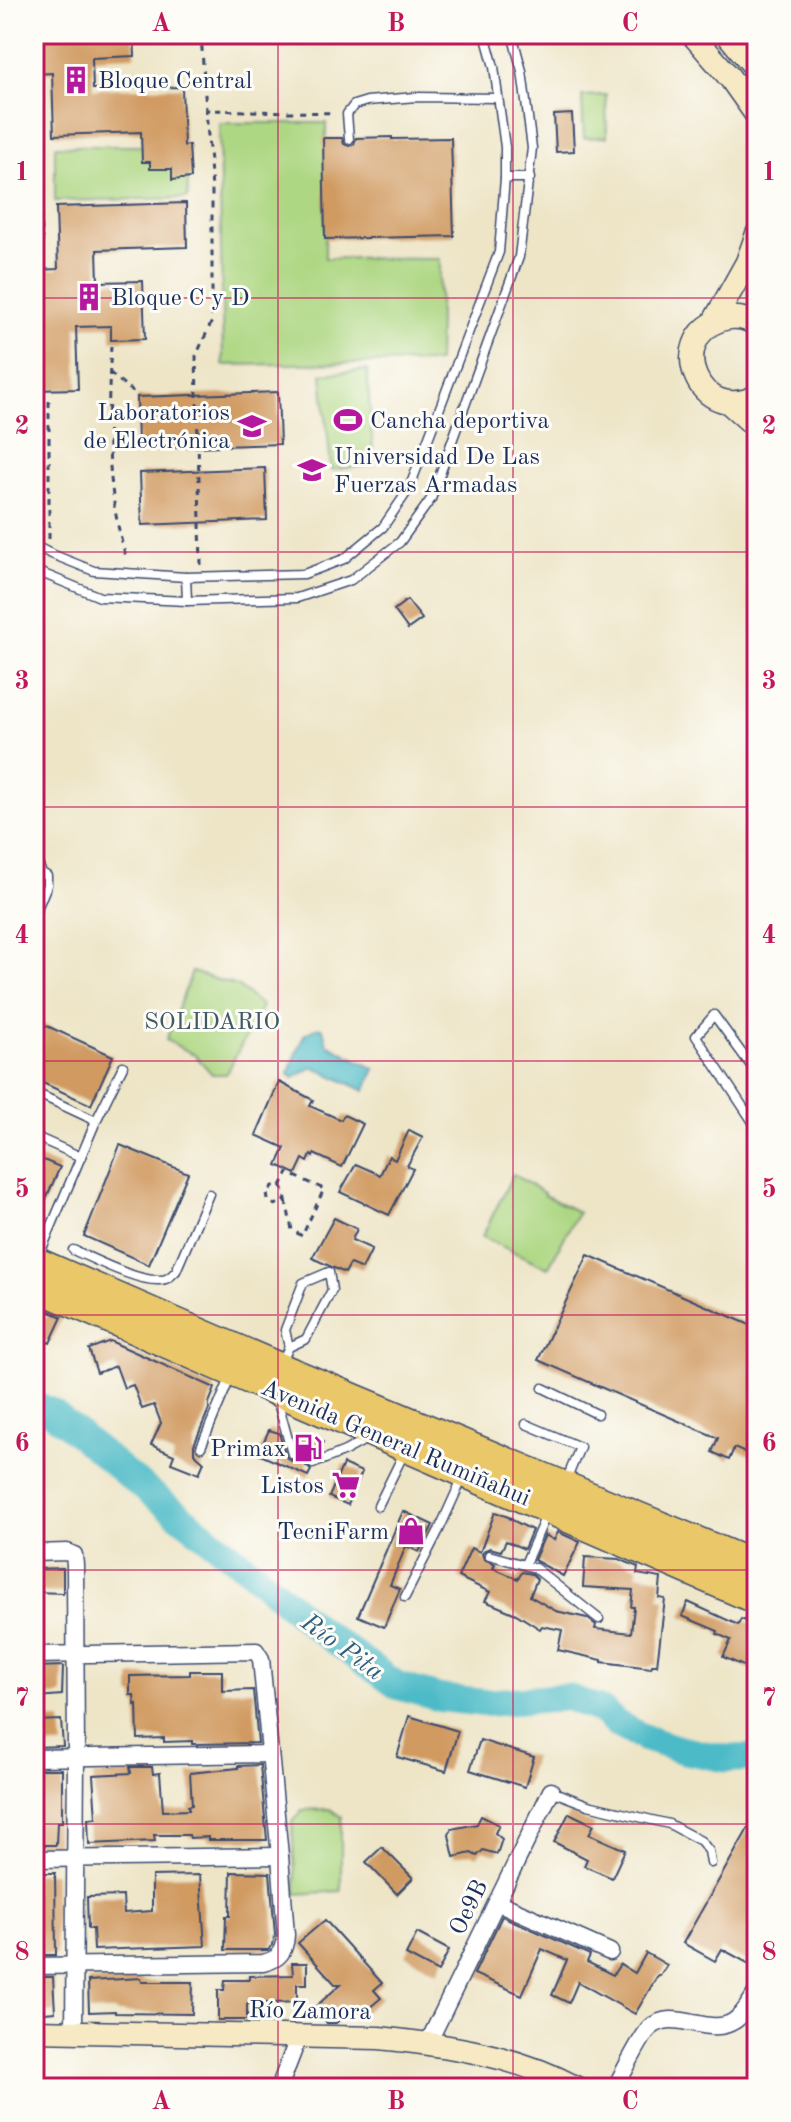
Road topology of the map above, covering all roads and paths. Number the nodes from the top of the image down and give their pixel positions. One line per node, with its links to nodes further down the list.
1 (201, 34): 10 (path)
2 (485, 34): 8 (lane)
3 (512, 34): 17 (lane)
4 (692, 34): 12 (street)
5 (727, 34): 6 (street)
6 (757, 70)
7 (36, 82): 9 (path)
8 (498, 98): 11 (lane); 16 (lane)
9 (35, 99): 14 (path)
10 (206, 110): 11 (path); 34 (path)
11 (347, 114): 13 (lane)
12 (757, 116)
13 (349, 139)
14 (36, 144): 15 (path)
15 (37, 172): 19 (path)
16 (505, 178): 17 (lane); 34 (lane)
17 (530, 178): 35 (lane)
18 (757, 234): 20 (street)
19 (34, 250)
20 (713, 323): 21 (street); 27 (street)
21 (757, 325)
22 (111, 346): 23 (path)
23 (110, 373): 24 (path); 32 (path)
24 (138, 396)
25 (757, 396): 27 (street)
26 (49, 399): 30 (path)
27 (729, 403): 28 (street)
28 (757, 428)
29 (34, 545): 30 (lane)
30 (49, 553): 32 (lane)
31 (34, 570): 35 (lane)
32 (131, 573): 33 (lane)
33 (186, 577): 34 (lane); 35 (lane)
34 (201, 577)
35 (187, 601)
36 (34, 855): 37 (lane)
37 (34, 916)
38 (123, 1066): 41 (lane)
39 (757, 1074): 42 (lane)
40 (34, 1092): 41 (lane)
41 (96, 1121): 44 (lane)
42 (757, 1128)
43 (43, 1140): 44 (lane)
44 (81, 1157): 49 (lane)
45 (281, 1186): 47 (path); 47 (path); 47 (path)
46 (209, 1194): 50 (lane)
47 (286, 1200)
48 (73, 1250): 50 (lane)
49 (39, 1276): 50 (highway, Avenida General Rumiñahui); 51 (lane); 53 (highway, Avenida General Rumiñahui)
50 (129, 1288): 52 (highway, Avenida General Rumiñahui)
51 (34, 1320)
52 (281, 1368): 52 (lane); 53 (highway, Avenida General Rumiñahui); 57 (highway, Avenida General Rumiñahui); 60 (lane); 63 (highway, Avenida General Rumiñahui)
53 (234, 1372): 58 (lane)
54 (543, 1388): 55 (lane)
55 (597, 1414)
56 (526, 1424): 63 (lane)
57 (376, 1434): 59 (highway, Avenida General Rumiñahui); 61 (lane)
58 (201, 1447)
59 (407, 1448): 62 (highway, Avenida General Rumiñahui); 64 (lane)
60 (292, 1454)
61 (313, 1464)
62 (465, 1472): 63 (highway, Avenida General Rumiñahui); 69 (lane)
63 (557, 1497): 67 (lane); 68 (highway, Avenida General Rumiñahui); 70 (highway, Avenida General Rumiñahui)
64 (378, 1506)
65 (34, 1553): 72 (street)
66 (489, 1555): 67 (lane)
67 (525, 1564): 71 (lane)
68 (757, 1567)
69 (405, 1597)
70 (757, 1599)
71 (599, 1619)
72 (75, 1654): 73 (street); 74 (street); 76 (street)
73 (34, 1655)
74 (270, 1754): 76 (street); 78 (street)
75 (34, 1758): 76 (street)
76 (76, 1758): 79 (street)
77 (551, 1791): 81 (lane); 82 (street, Oe9B)
78 (280, 1856): 79 (street); 84 (street)
79 (74, 1858): 80 (street); 84 (street)
80 (34, 1859)
81 (711, 1863)
82 (497, 1902): 83 (street); 90 (street, Oe9B)
83 (610, 1952)
84 (75, 1965): 85 (street); 88 (street)
85 (34, 1966)
86 (757, 1992): 93 (street)
87 (34, 2031): 88 (street, Río Zamora)
88 (74, 2031): 89 (street, Río Zamora)
89 (299, 2036): 90 (street, Río Zamora); 91 (street)
90 (428, 2043): 92 (street, Río Zamora)
91 (279, 2088)
92 (577, 2088)
93 (615, 2088)

